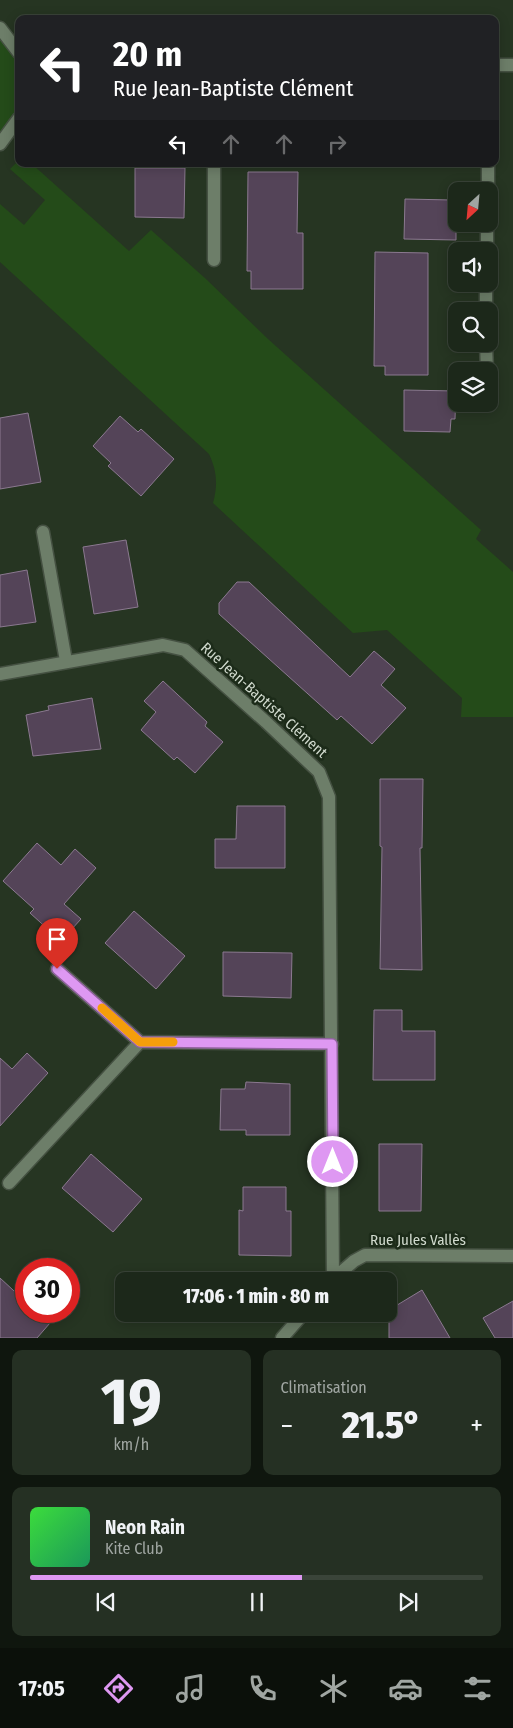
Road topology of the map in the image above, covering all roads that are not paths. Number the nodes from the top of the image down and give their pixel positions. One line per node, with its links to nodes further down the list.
1 (0, 28): 2 (street)
2 (15, 48)
3 (499, 65): 4 (street)
4 (513, 65)
5 (15, 123): 6 (street)
6 (0, 144)
7 (214, 167): 10 (street)
8 (488, 167): 9 (street)
9 (488, 182)
10 (214, 260)
11 (43, 532): 12 (street)
12 (66, 661): 13 (street, Rue Jean-Baptiste Clément); 16 (street, Rue Jean-Baptiste Clément)
13 (0, 674)
14 (57, 969): 15 (street)
15 (140, 1042): 16 (street); 17 (street)
16 (332, 1044): 19 (street, Rue Jean-Baptiste Clément)
17 (9, 1183)
18 (513, 1256): 20 (street, Rue Jules Vallès)
19 (332, 1272)
20 (341, 1272)
21 (296, 1322): 22 (street)
22 (282, 1338)

